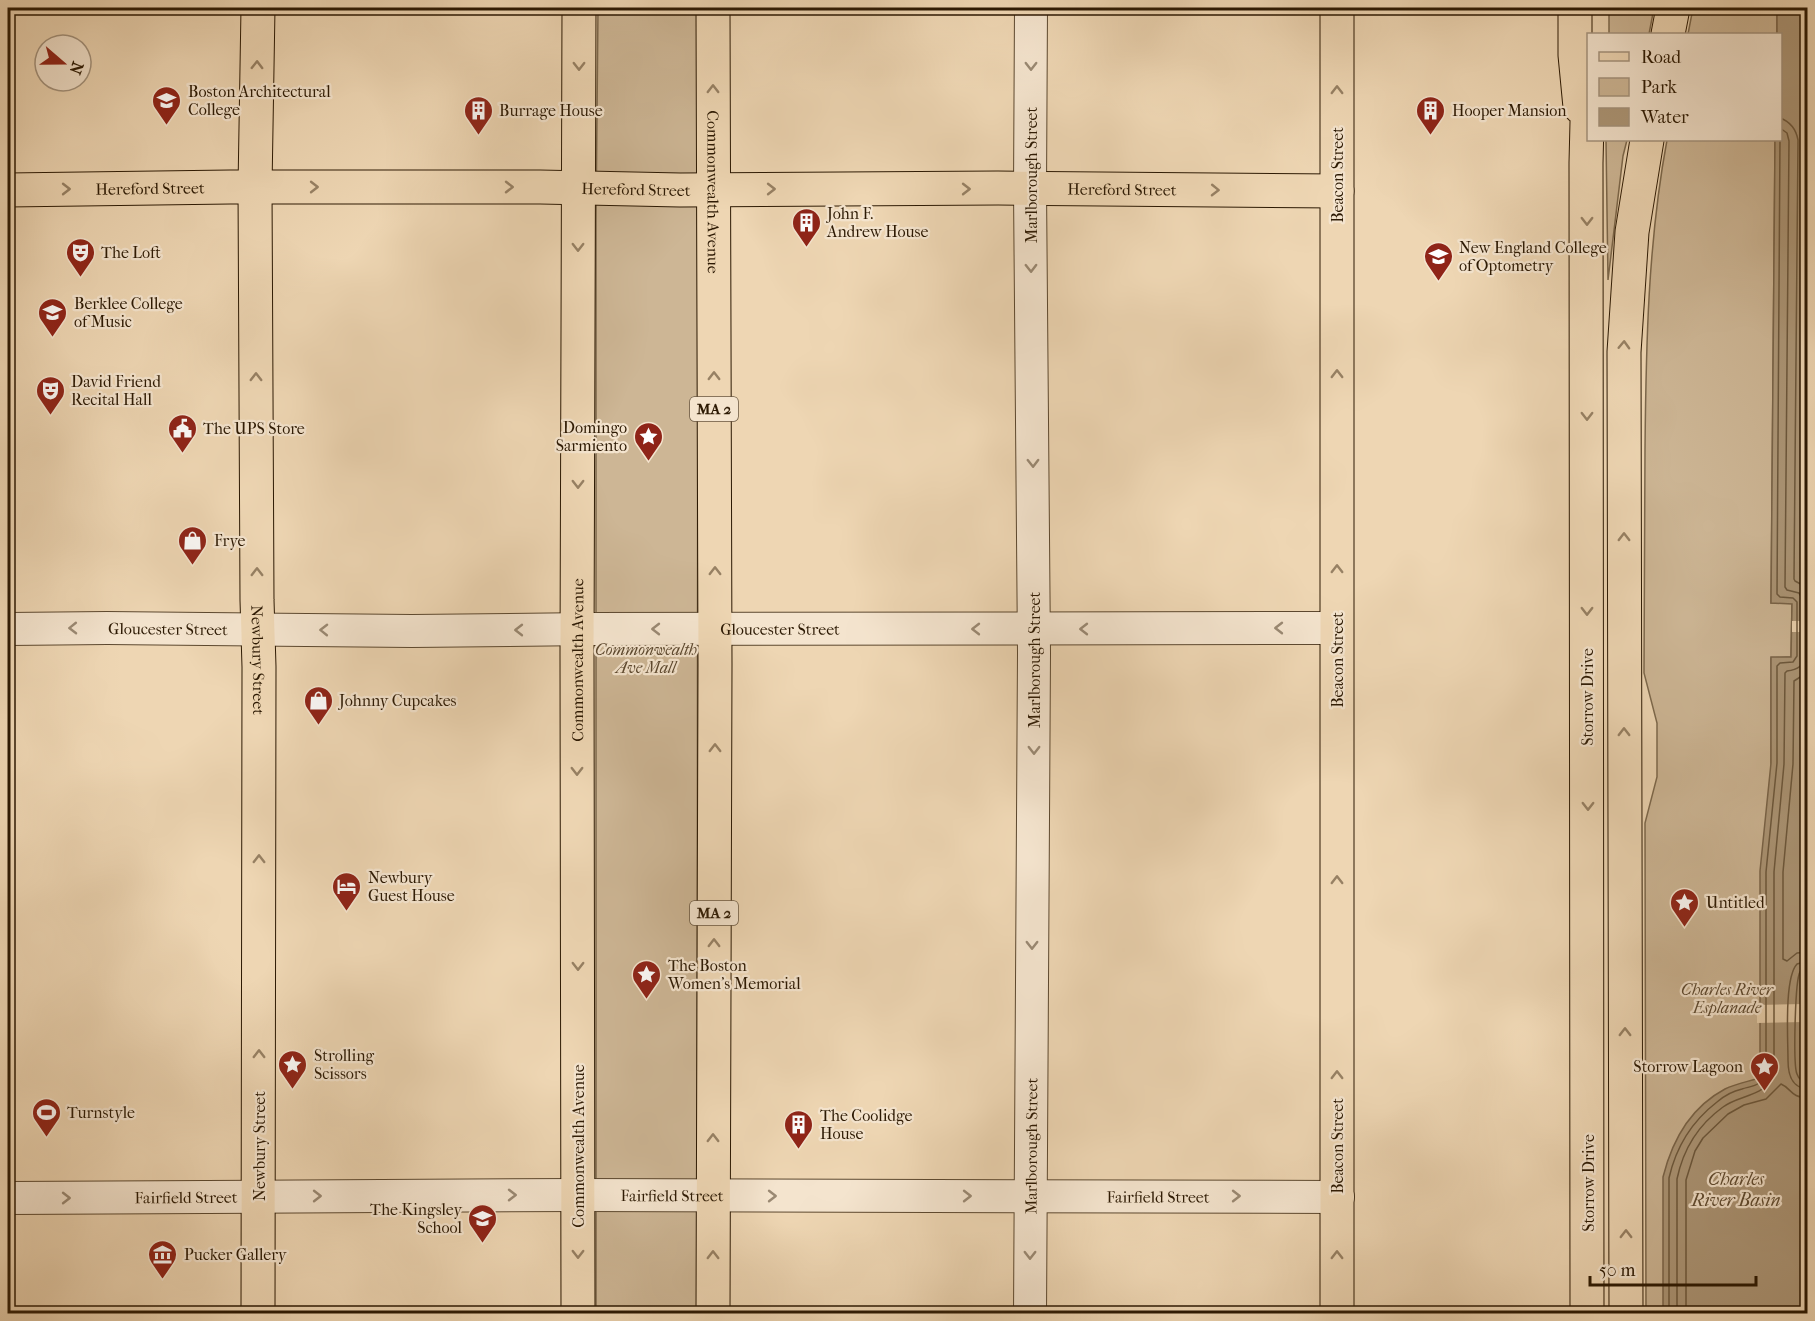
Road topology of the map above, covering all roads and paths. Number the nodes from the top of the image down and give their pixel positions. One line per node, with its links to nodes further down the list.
1 (258, 8): 14 (main road, Newbury Street, one-way to 1)
2 (579, 8): 15 (main road, Commonwealth Avenue, one-way to 15)
3 (713, 8): 16 (main road, Commonwealth Avenue / MA 2, one-way to 3)
4 (1031, 8): 17 (street, Marlborough Street, one-way to 17)
5 (1337, 8): 19 (main road, Beacon Street, one-way to 5)
6 (1575, 8): 13 (main road)
7 (1593, 8): 9 (main road)
8 (1673, 8): 10 (main road)
9 (1591, 33)
10 (1668, 33)
11 (1587, 122): 13 (main road, Storrow Drive)
12 (1647, 141): 38 (main road, one-way to 12)
13 (1586, 163): 37 (main road, Storrow Drive, one-way to 37)
14 (255, 187): 15 (main road, Hereford Street, one-way to 15); 18 (main road, Hereford Street, one-way to 14); 25 (main road, Newbury Street, one-way to 14)
15 (579, 189): 16 (main road, Hereford Street); 22 (main road, Commonwealth Avenue, one-way to 22)
16 (713, 189): 17 (main road, Hereford Street, one-way to 17); 23 (main road, Commonwealth Avenue / MA 2, one-way to 16)
17 (1030, 189): 19 (main road, Hereford Street, one-way to 19); 24 (street, Marlborough Street, one-way to 24)
18 (8, 190)
19 (1337, 191): 20 (main road, Beacon Street, one-way to 19)
20 (1337, 628): 24 (street, Gloucester Street, one-way to 24); 30 (main road, Beacon Street, one-way to 20)
21 (8, 629): 25 (street, Gloucester Street, one-way to 21)
22 (577, 629): 23 (street, Gloucester Street, one-way to 22); 25 (street, Gloucester Street, one-way to 25); 26 (main road, Commonwealth Avenue, one-way to 26)
23 (715, 629): 24 (street, Gloucester Street, one-way to 23); 28 (main road, Commonwealth Avenue / MA 2, one-way to 23)
24 (1034, 629): 29 (street, Marlborough Street, one-way to 29)
25 (258, 630): 27 (main road, Newbury Street, one-way to 25)
26 (578, 1195): 27 (street, Fairfield Street, one-way to 26); 28 (street, Fairfield Street); 33 (main road, Commonwealth Avenue, one-way to 33)
27 (259, 1196): 31 (street, Fairfield Street, one-way to 27); 32 (main road, Newbury Street)
28 (713, 1196): 29 (street, Fairfield Street, one-way to 29); 34 (main road, Commonwealth Avenue / MA 2, one-way to 28)
29 (1030, 1196): 30 (street, Fairfield Street, one-way to 30); 35 (street, Marlborough Street, one-way to 35)
30 (1338, 1197): 36 (main road, Beacon Street, one-way to 30)
31 (8, 1198)
32 (258, 1314)
33 (578, 1314)
34 (713, 1314)
35 (1030, 1314)
36 (1337, 1314)
37 (1587, 1314)
38 (1626, 1314)

